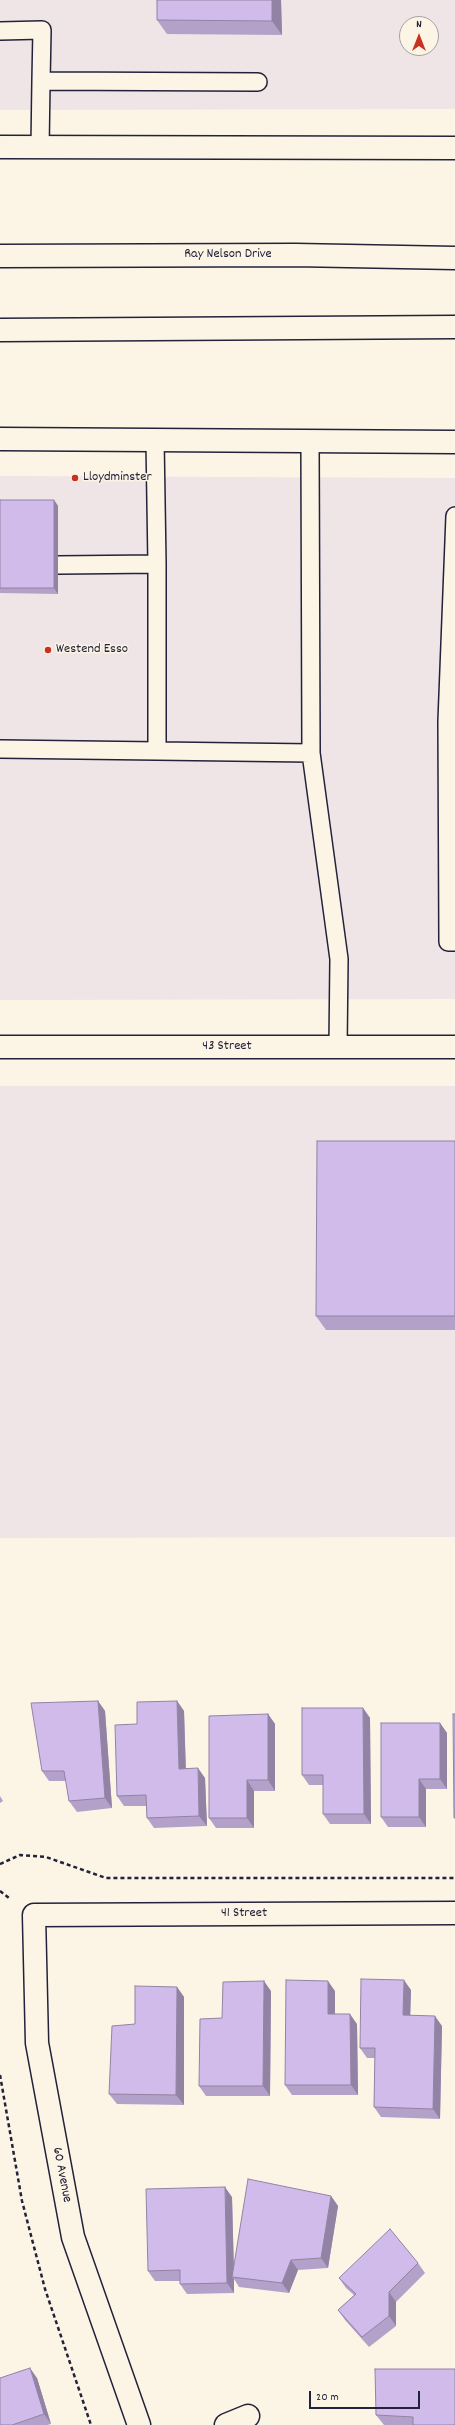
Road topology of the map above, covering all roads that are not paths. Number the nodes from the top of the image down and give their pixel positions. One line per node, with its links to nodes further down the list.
1 (0, 31): 2 (lane)
2 (41, 80): 3 (lane); 5 (lane)
3 (258, 82)
4 (0, 148): 5 (main road)
5 (40, 148): 6 (main road)
6 (455, 148)
7 (0, 256): 8 (main road, Ray Nelson Drive)
8 (455, 258)
9 (455, 327): 10 (main road)
10 (0, 330)
11 (0, 439): 12 (main road)
12 (155, 440): 13 (main road); 16 (lane)
13 (310, 441): 14 (main road); 20 (lane)
14 (455, 442)
15 (455, 516): 21 (lane)
16 (156, 564): 17 (lane); 19 (lane)
17 (58, 565)
18 (0, 749): 19 (lane)
19 (157, 751): 20 (lane)
20 (311, 753): 23 (lane)
21 (455, 942)
22 (0, 1047): 23 (main road, 43 Street)
23 (338, 1047): 24 (main road, 43 Street)
24 (455, 1047)
25 (455, 1913): 26 (main road, 41 Street)
26 (34, 1915): 28 (main road, 60 Avenue)
27 (248, 2416): 29 (main road)
28 (139, 2425)
29 (226, 2425)

